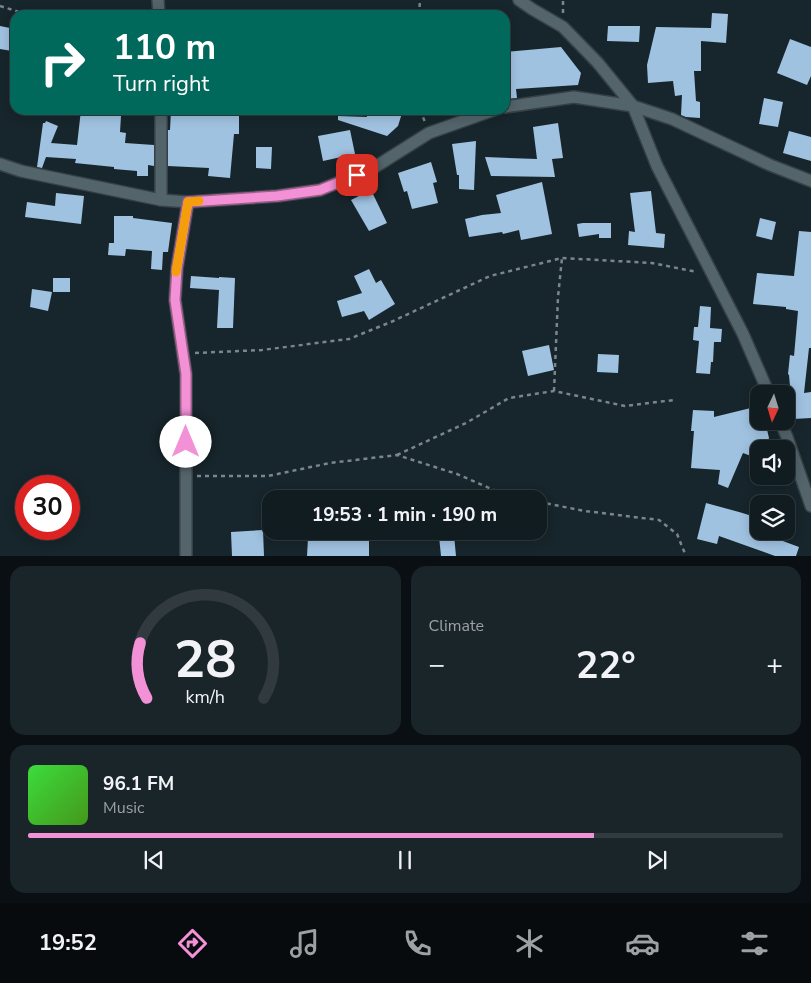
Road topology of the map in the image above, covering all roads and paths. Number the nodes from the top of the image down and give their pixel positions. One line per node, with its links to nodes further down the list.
1 (519, 0): 5 (street)
2 (0, 6): 3 (path)
3 (13, 10)
4 (510, 106): 5 (street)
5 (634, 106): 9 (street); 13 (street)
6 (161, 115): 10 (street)
7 (480, 115): 11 (street)
8 (0, 164): 10 (street)
9 (811, 181)
10 (160, 200): 11 (street)
11 (188, 202): 14 (street)
12 (562, 258): 13 (path); 14 (path); 16 (path)
13 (713, 275): 15 (street)
14 (183, 353): 20 (street)
15 (764, 385)
16 (554, 391): 17 (path); 19 (path)
17 (674, 400)
18 (784, 430): 23 (street)
19 (396, 455): 20 (path); 21 (path)
20 (186, 476): 24 (street)
21 (494, 490)
22 (547, 504): 25 (path)
23 (811, 506)
24 (186, 556)
25 (686, 556)

